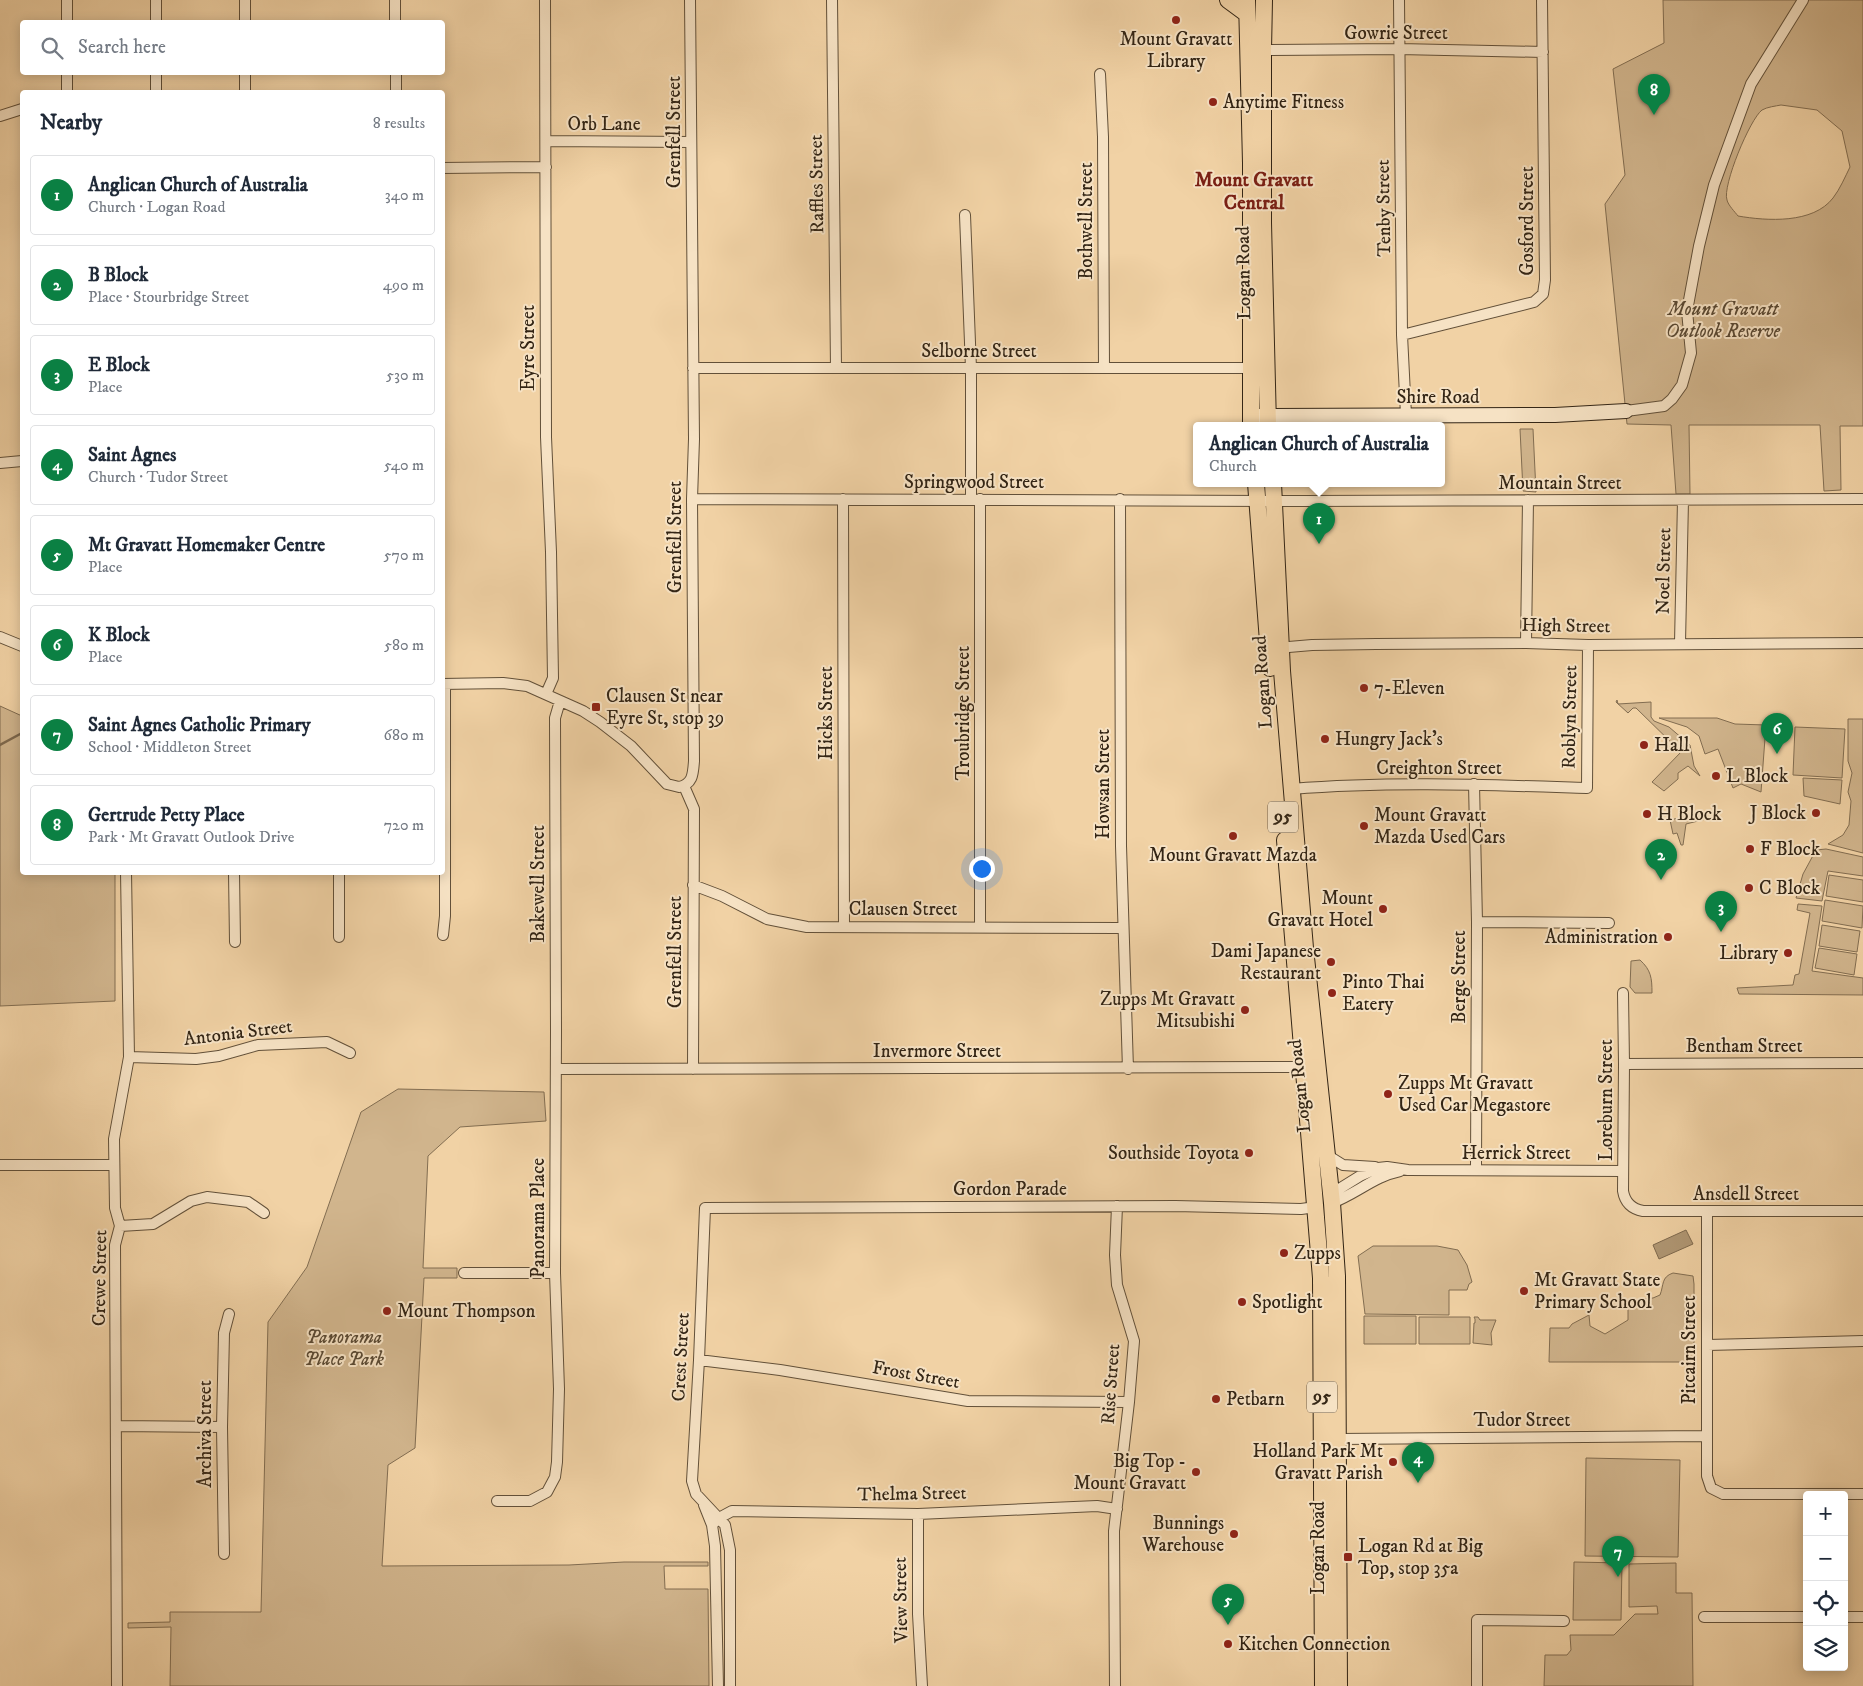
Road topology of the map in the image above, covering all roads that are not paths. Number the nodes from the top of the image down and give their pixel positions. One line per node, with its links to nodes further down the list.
1 (67, 0): 14 (street)
2 (156, 0): 15 (street)
3 (245, 0): 16 (street)
4 (395, 0): 17 (street)
5 (545, 0): 32 (street, Eyre Street)
6 (690, 0): 33 (street, Grenfell Street)
7 (832, 0): 39 (street, Raffles Street)
8 (1228, 0): 13 (main road)
9 (1264, 0): 18 (main road, Logan Road)
10 (1398, 0): 19 (street, Tenby Street)
11 (1542, 0): 20 (street, Gosford Street)
12 (1803, 0): 43 (street)
13 (1247, 7): 18 (main road, Logan Road)
14 (67, 20)
15 (156, 20)
16 (245, 20)
17 (395, 20)
18 (1255, 49): 19 (street, Gowrie Street); 42 (main road, Logan Road)
19 (1399, 49): 20 (street, Gowrie Street); 37 (street, Tenby Street)
20 (1543, 52): 37 (street, Gosford Street)
21 (1100, 74): 41 (street, Bothwell Street)
22 (67, 75): 26 (street)
23 (156, 75): 27 (street)
24 (245, 75): 28 (street)
25 (396, 75): 29 (street)
26 (67, 90)
27 (156, 90)
28 (246, 90)
29 (396, 90)
30 (20, 110): 31 (street)
31 (0, 116)
32 (546, 141): 33 (street, Orb Lane); 34 (street, Eyre Street)
33 (691, 142): 38 (street, Grenfell Street)
34 (546, 167): 35 (street); 67 (street, Eyre Street)
35 (445, 168)
36 (965, 214): 40 (street, Troubridge Street)
37 (1402, 335): 44 (street, Tenby Street)
38 (693, 368): 39 (street, Selborne Street); 51 (street, Grenfell Street)
39 (836, 368): 40 (street, Selborne Street)
40 (971, 368): 41 (street, Selborne Street); 53 (street, Troubridge Street)
41 (1104, 368): 42 (street, Selborne Street)
42 (1258, 368): 45 (main road, Logan Road); 46 (main road, Logan Road)
43 (1626, 411): 44 (street, Shire Road)
44 (1406, 415): 46 (street, Shire Road)
45 (1251, 421): 46 (street, Shire Road)
46 (1268, 421)
47 (20, 461): 48 (street)
48 (0, 463)
49 (1258, 487): 56 (main road, Logan Road / 95)
50 (1271, 487): 56 (main road, Logan Road / 95)
51 (692, 499): 52 (street, Springwood Street); 70 (street, Grenfell Street)
52 (843, 499): 53 (street, Springwood Street); 81 (street, Hicks Street)
53 (976, 499): 54 (street, Springwood Street); 80 (street, Troubridge Street)
54 (1120, 499): 56 (street, Springwood Street); 82 (street, Howsan Street)
55 (1863, 499): 58 (street, Mountain Street)
56 (1265, 500): 57 (street, Mountain Street); 65 (main road, Logan Road / 95)
57 (1528, 500): 58 (street, Mountain Street); 60 (street)
58 (1683, 500): 61 (street, Noel Street)
59 (0, 638): 63 (street)
60 (1526, 643): 64 (street, High Street); 65 (street, High Street)
61 (1680, 643): 62 (street, High Street); 64 (street, High Street)
62 (1863, 643)
63 (20, 645)
64 (1588, 645): 71 (street, Roblyn Street)
65 (1274, 648): 72 (main road, Logan Road / 95); 91 (main road, Logan Road / 95)
66 (445, 684): 67 (street)
67 (546, 694): 68 (street)
68 (560, 701): 70 (street); 92 (street, Bakewell Street)
69 (1474, 784): 71 (street, Creighton Street); 72 (street, Creighton Street); 78 (street, Berge Street)
70 (684, 786): 77 (street, Grenfell Street)
71 (1587, 788)
72 (1292, 789): 91 (main road, Logan Road / 95)
73 (126, 875): 88 (street, Crewe Street)
74 (234, 875): 85 (street)
75 (339, 875): 84 (street)
76 (445, 875): 83 (street)
77 (693, 886): 81 (street, Clausen Street); 94 (street, Grenfell Street)
78 (1477, 922): 79 (street); 100 (street, Berge Street)
79 (1608, 924)
80 (980, 926): 81 (street, Clausen Street); 82 (street, Clausen Street)
81 (844, 927)
82 (1122, 928): 93 (street, Howsan Street)
83 (444, 935)
84 (340, 937)
85 (235, 942)
86 (1623, 992): 90 (street, Loreburn Street)
87 (350, 1053): 88 (street, Antonia Street)
88 (129, 1057): 97 (street, Crewe Street)
89 (1863, 1063): 90 (street, Bentham Street)
90 (1624, 1064): 101 (street, Loreburn Street)
91 (1311, 1067): 93 (street, Invermore Street); 95 (main road, Logan Road / 95); 102 (main road, Logan Road / 95)
92 (556, 1068): 94 (street, Invermore Street); 111 (street, Panorama Place)
93 (1128, 1068): 94 (street, Invermore Street)
94 (693, 1069)
95 (1327, 1155): 98 (street); 102 (main road, Logan Road / 95)
96 (0, 1165): 97 (street)
97 (114, 1165): 109 (street, Crewe Street)
98 (1387, 1167): 99 (street, Herrick Street); 102 (street, Herrick Street)
99 (1408, 1170): 100 (street, Herrick Street); 102 (street, Herrick Street)
100 (1476, 1170): 101 (street, Herrick Street)
101 (1624, 1171): 104 (street, Loreburn Street)
102 (1326, 1201): 103 (street, Gordon Parade); 120 (main road, Logan Road / 95); 139 (main road, Logan Road / 95)
103 (1117, 1206): 105 (street, Gordon Parade); 116 (street, Rise Street)
104 (1630, 1206): 106 (street, Ansdell Street)
105 (705, 1208): 115 (street, Crest Street)
106 (1707, 1211): 107 (street, Ansdell Street); 114 (street, Pitcairn Street)
107 (1863, 1212)
108 (264, 1213): 109 (street)
109 (120, 1226): 117 (street, Crewe Street)
110 (464, 1273): 111 (street)
111 (555, 1273): 122 (street, Panorama Place)
112 (229, 1314): 118 (street, Archiva Street)
113 (1863, 1341): 114 (street)
114 (1707, 1344): 119 (street, Pitcairn Street)
115 (699, 1360): 116 (street, Frost Street); 123 (street, Crest Street)
116 (1129, 1402): 124 (street, Rise Street)
117 (116, 1426): 118 (street); 134 (street, Crewe Street)
118 (222, 1427): 128 (street, Archiva Street)
119 (1706, 1436): 120 (street, Tudor Street); 121 (street, Pitcairn Street)
120 (1338, 1439): 140 (main road, Logan Road / 95)
121 (1863, 1494)
122 (497, 1501)
123 (704, 1504): 126 (street, Crest Street); 127 (street, Crest Street)
124 (1117, 1509): 125 (street, Thelma Street); 138 (street, Rise Street)
125 (918, 1514): 126 (street, Thelma Street); 137 (street, View Street)
126 (720, 1518): 127 (street, Thelma Street); 136 (street, Crest Street)
127 (712, 1525): 135 (street, Crest Street)
128 (224, 1554)
129 (1704, 1617): 130 (street)
130 (1803, 1617)
131 (1848, 1617): 132 (street)
132 (1863, 1617)
133 (1564, 1621): 141 (street)
134 (117, 1686)
135 (718, 1686)
136 (730, 1686)
137 (922, 1686)
138 (1115, 1686)
139 (1323, 1686)
140 (1339, 1686)
141 (1477, 1686)

